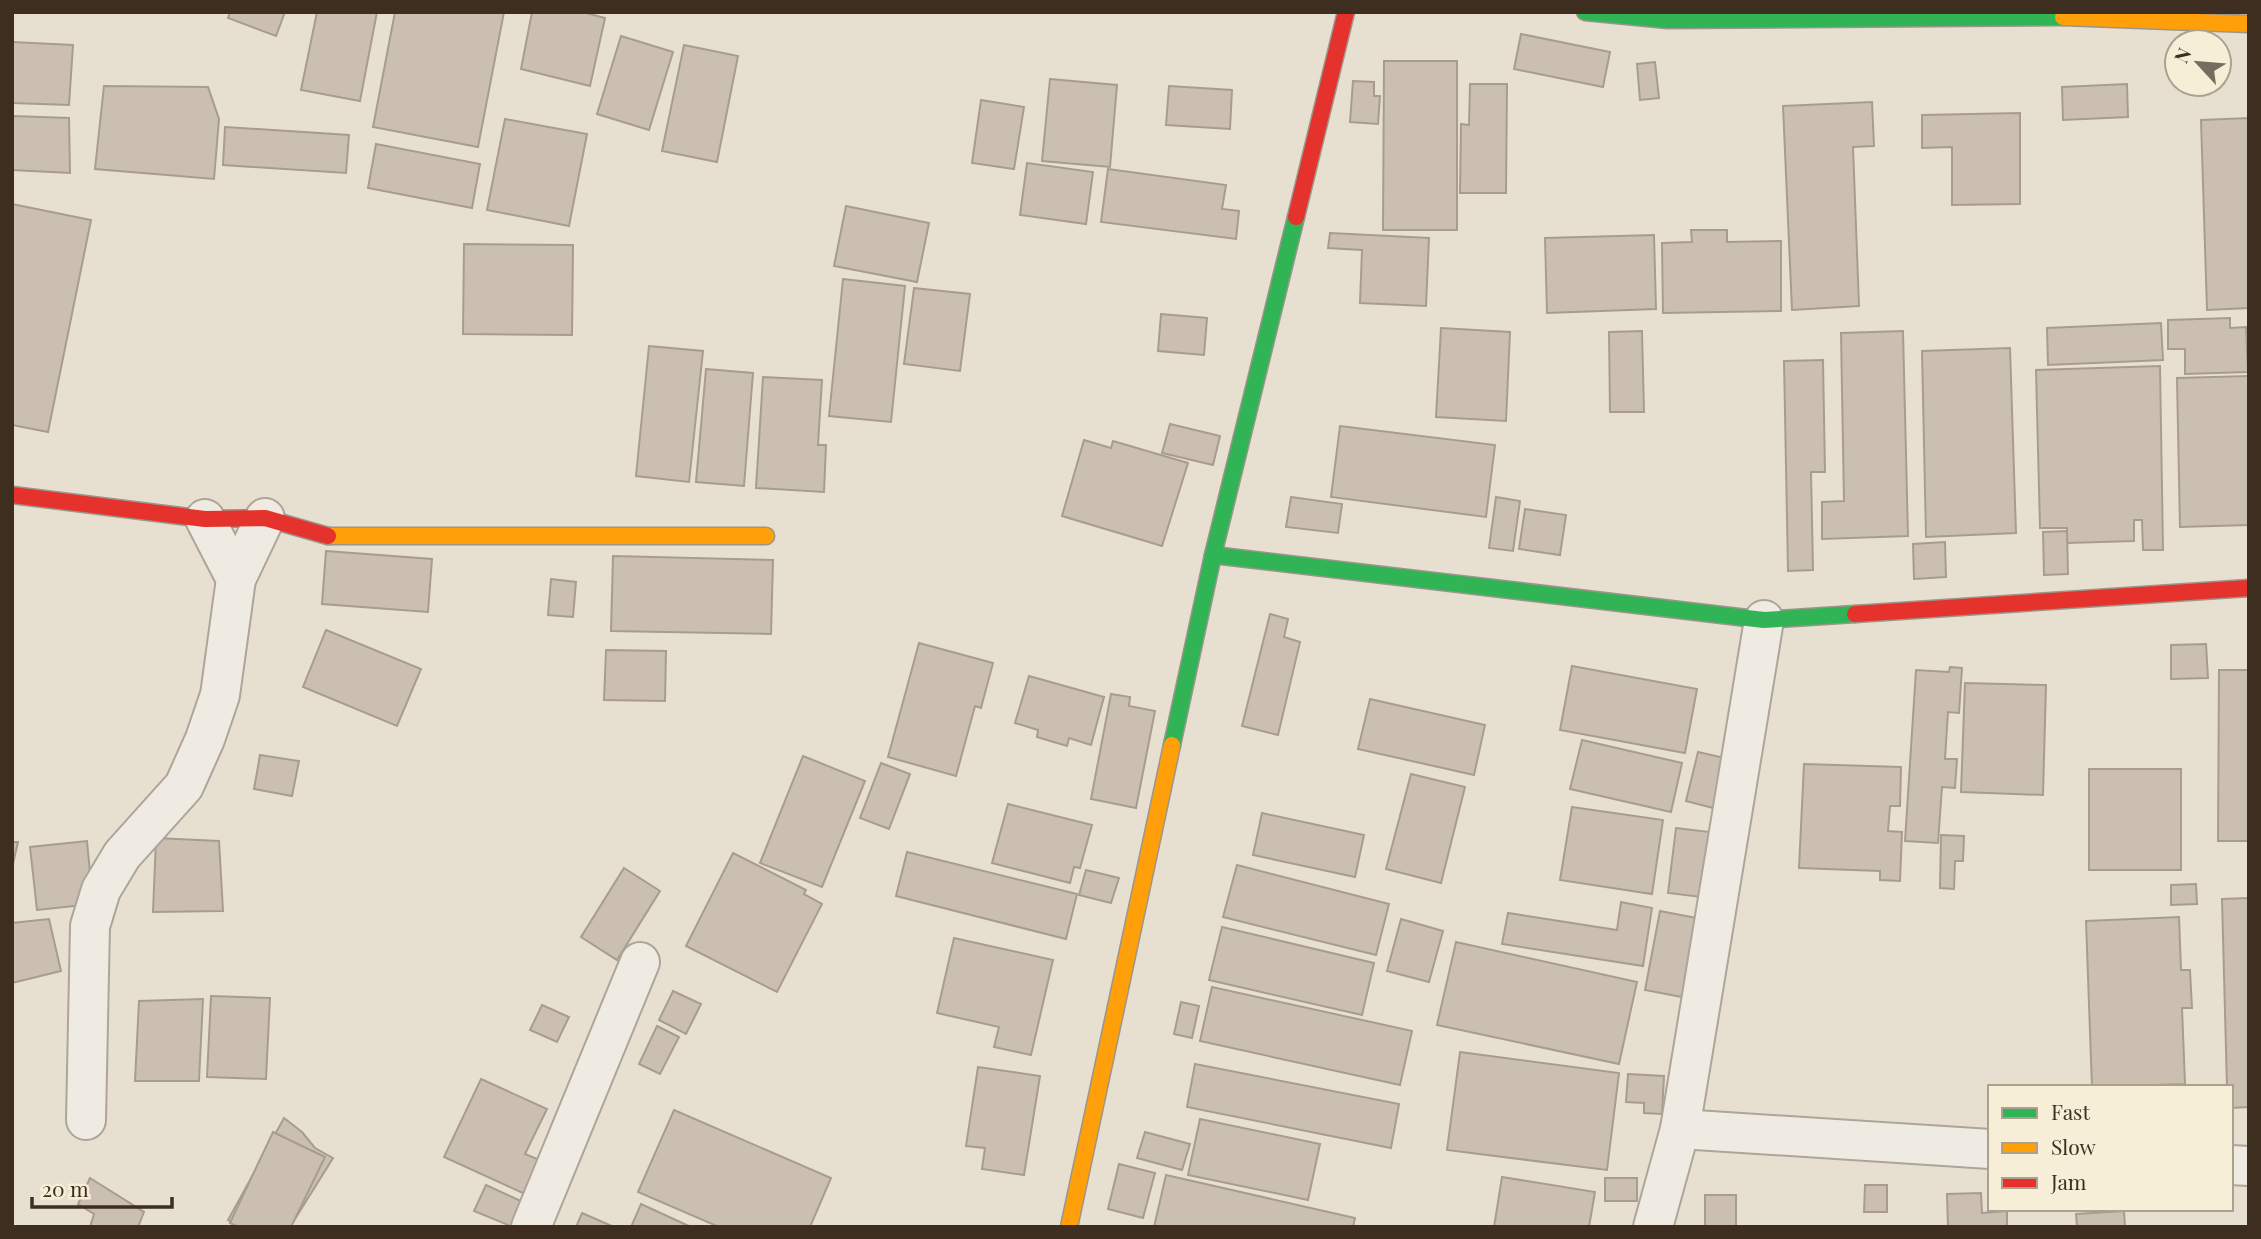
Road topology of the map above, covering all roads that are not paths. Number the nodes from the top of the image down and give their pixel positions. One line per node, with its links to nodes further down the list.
1 (1346, 12): 8 (street)
2 (1585, 12): 3 (street)
3 (2249, 24)
4 (12, 495): 6 (street)
5 (265, 518): 6 (street); 7 (street); 9 (street)
6 (205, 519): 9 (street)
7 (766, 536)
8 (1213, 555): 11 (street); 17 (street)
9 (236, 579): 13 (street)
10 (2249, 588): 11 (street)
11 (1764, 620): 14 (street)
12 (640, 962): 16 (street)
13 (86, 1120)
14 (1680, 1129): 15 (street); 18 (street)
15 (1988, 1149)
16 (531, 1227)
17 (1069, 1227)
18 (1653, 1227)

